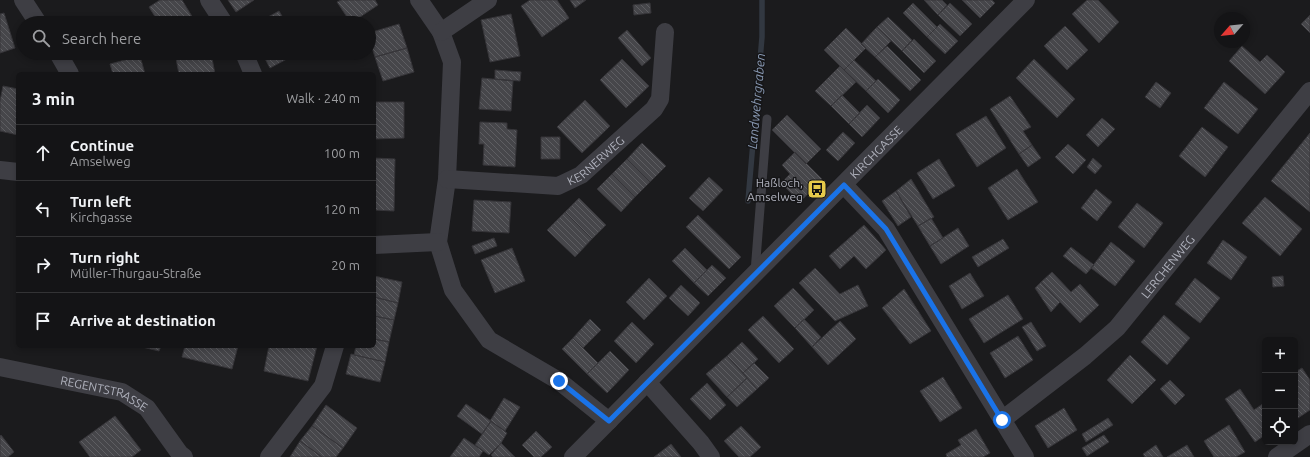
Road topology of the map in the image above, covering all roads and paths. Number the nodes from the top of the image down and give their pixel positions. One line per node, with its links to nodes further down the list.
1 (23, 0): 6 (street)
2 (209, 0): 7 (street)
3 (419, 0): 8 (street)
4 (488, 0): 8 (street)
5 (1026, 0): 19 (street, KIRCHGASSE)
6 (33, 16)
7 (219, 16)
8 (441, 32): 18 (street)
9 (665, 32): 18 (street, KERNERWEG)
10 (62, 60): 12 (street)
11 (247, 60): 13 (street)
12 (69, 72)
13 (252, 72)
14 (1310, 91): 26 (street, LERCHENWEG)
15 (767, 119): 22 (lane)
16 (0, 170): 17 (street)
17 (16, 172)
18 (447, 179): 20 (street)
19 (844, 185): 22 (street, KIRCHGASSE); 26 (street)
20 (438, 242): 21 (street); 27 (street)
21 (376, 245)
22 (754, 275): 25 (street, KIRCHGASSE)
23 (334, 348): 30 (street)
24 (0, 367): 29 (street, REGENTSTRASSE)
25 (647, 382): 27 (street, KIRCHGASSE); 32 (street)
26 (1002, 420): 33 (street)
27 (609, 421): 31 (street, KIRCHGASSE)
28 (1310, 434): 34 (street)
29 (184, 457)
30 (269, 457)
31 (573, 457)
32 (711, 457)
33 (1025, 457)
34 (1277, 457)

